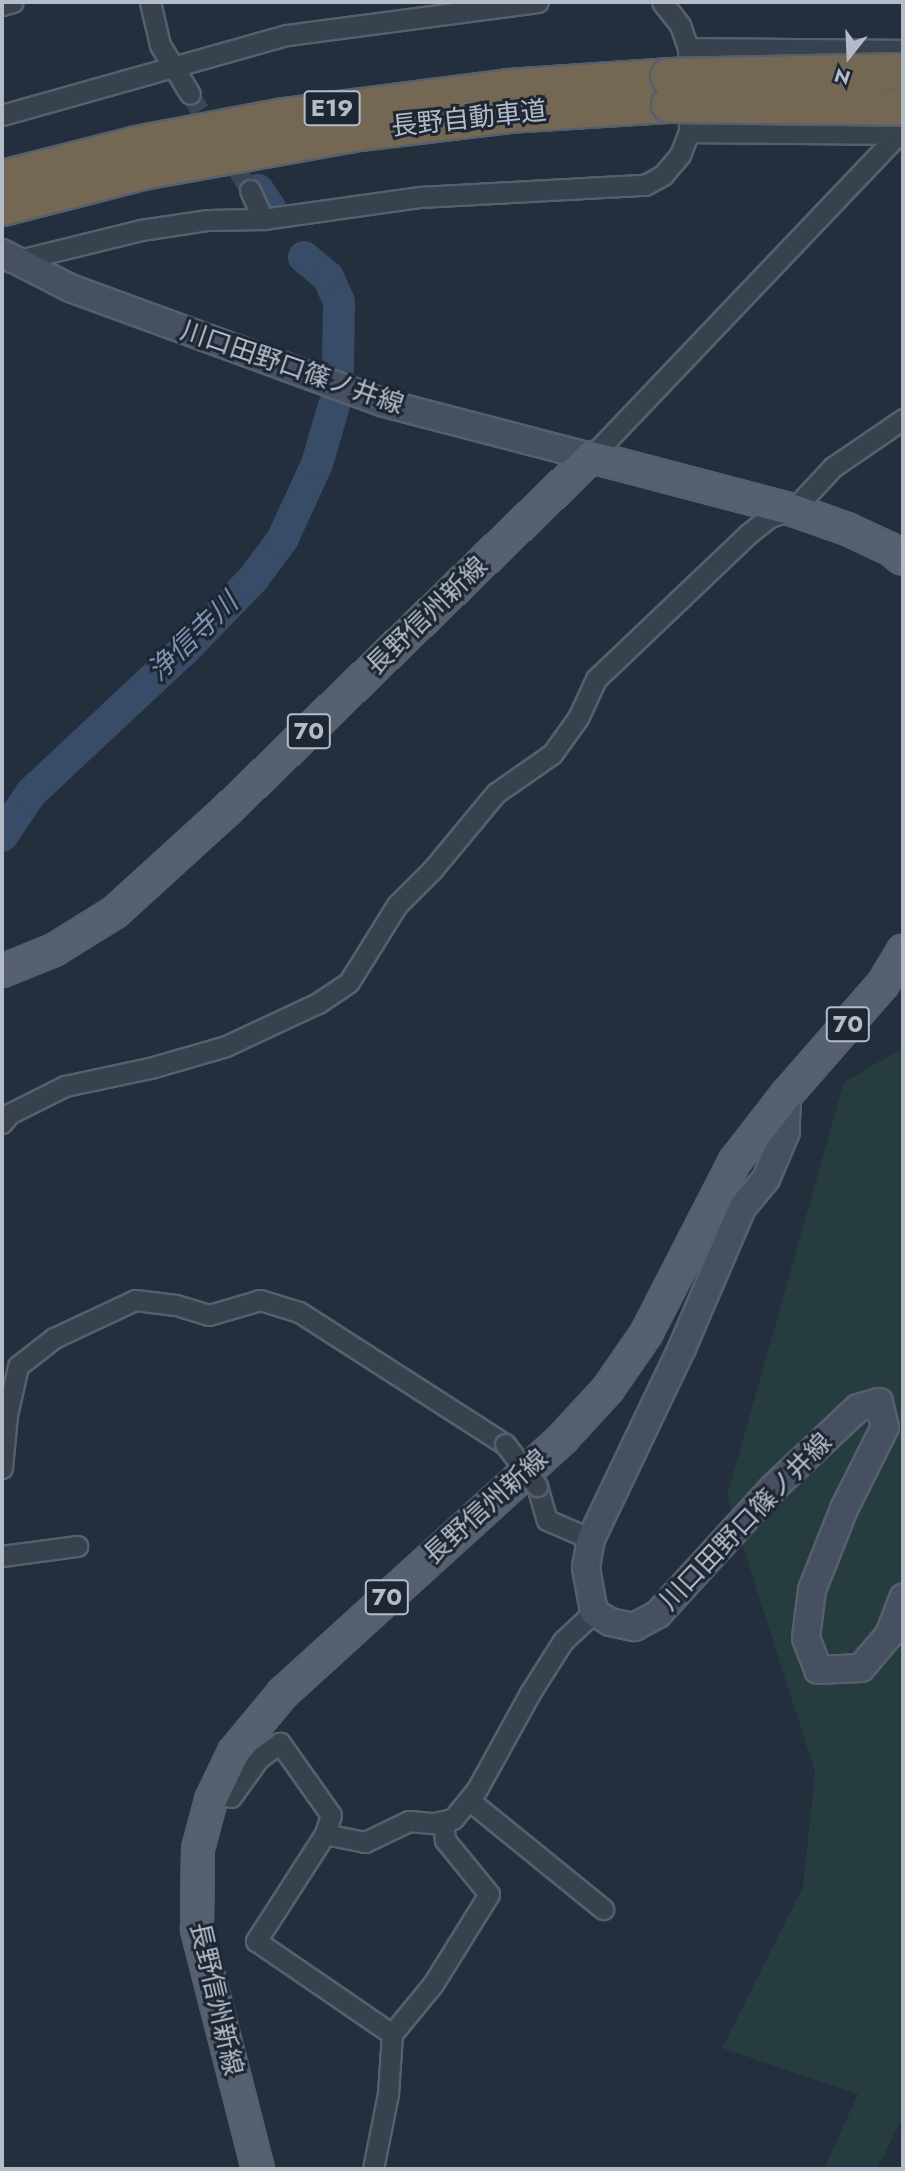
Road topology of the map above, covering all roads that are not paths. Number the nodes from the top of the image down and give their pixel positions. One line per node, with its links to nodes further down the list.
1 (13, 2): 5 (street)
2 (150, 2): 8 (street)
3 (538, 2): 8 (street)
4 (662, 2): 6 (street)
5 (2, 5)
6 (688, 48): 7 (street); 11 (street)
7 (903, 50)
8 (173, 67): 10 (street); 12 (street)
9 (903, 71): 11 (highway, 長野自動車道 / E19, bridge)
10 (190, 94)
11 (676, 104): 13 (highway, 長野自動車道 / E19, bridge); 15 (highway, 長野自動車道 / E19); 16 (street)
12 (2, 116)
13 (902, 126): 19 (street)
14 (250, 190): 16 (street)
15 (7, 196)
16 (263, 219): 17 (street)
17 (6, 260): 19 (main road, 川口田野口篠ノ井線)
18 (903, 419): 20 (street)
19 (591, 457): 20 (main road); 23 (main road, 長野信州新線 / 70)
20 (793, 510): 21 (main road); 25 (street)
21 (903, 559)
22 (903, 951): 24 (main road, 長野信州新線 / 70)
23 (2, 971)
24 (788, 1094): 28 (main road); 33 (main road, 長野信州新線 / 70)
25 (2, 1121)
26 (6, 1392): 27 (street); 28 (street, bridge)
27 (2, 1468)
28 (591, 1539): 32 (main road)
29 (77, 1546): 30 (street)
30 (2, 1556)
31 (903, 1598): 32 (main road, 川口田野口篠ノ井線)
32 (594, 1612): 34 (street)
33 (214, 1793): 36 (street); 39 (main road, 長野信州新線 / 70)
34 (469, 1800): 35 (street); 37 (street)
35 (443, 1821): 36 (street); 38 (street)
36 (325, 1834): 38 (street)
37 (603, 1909)
38 (392, 2034): 40 (street)
39 (258, 2169)
40 (373, 2169)

